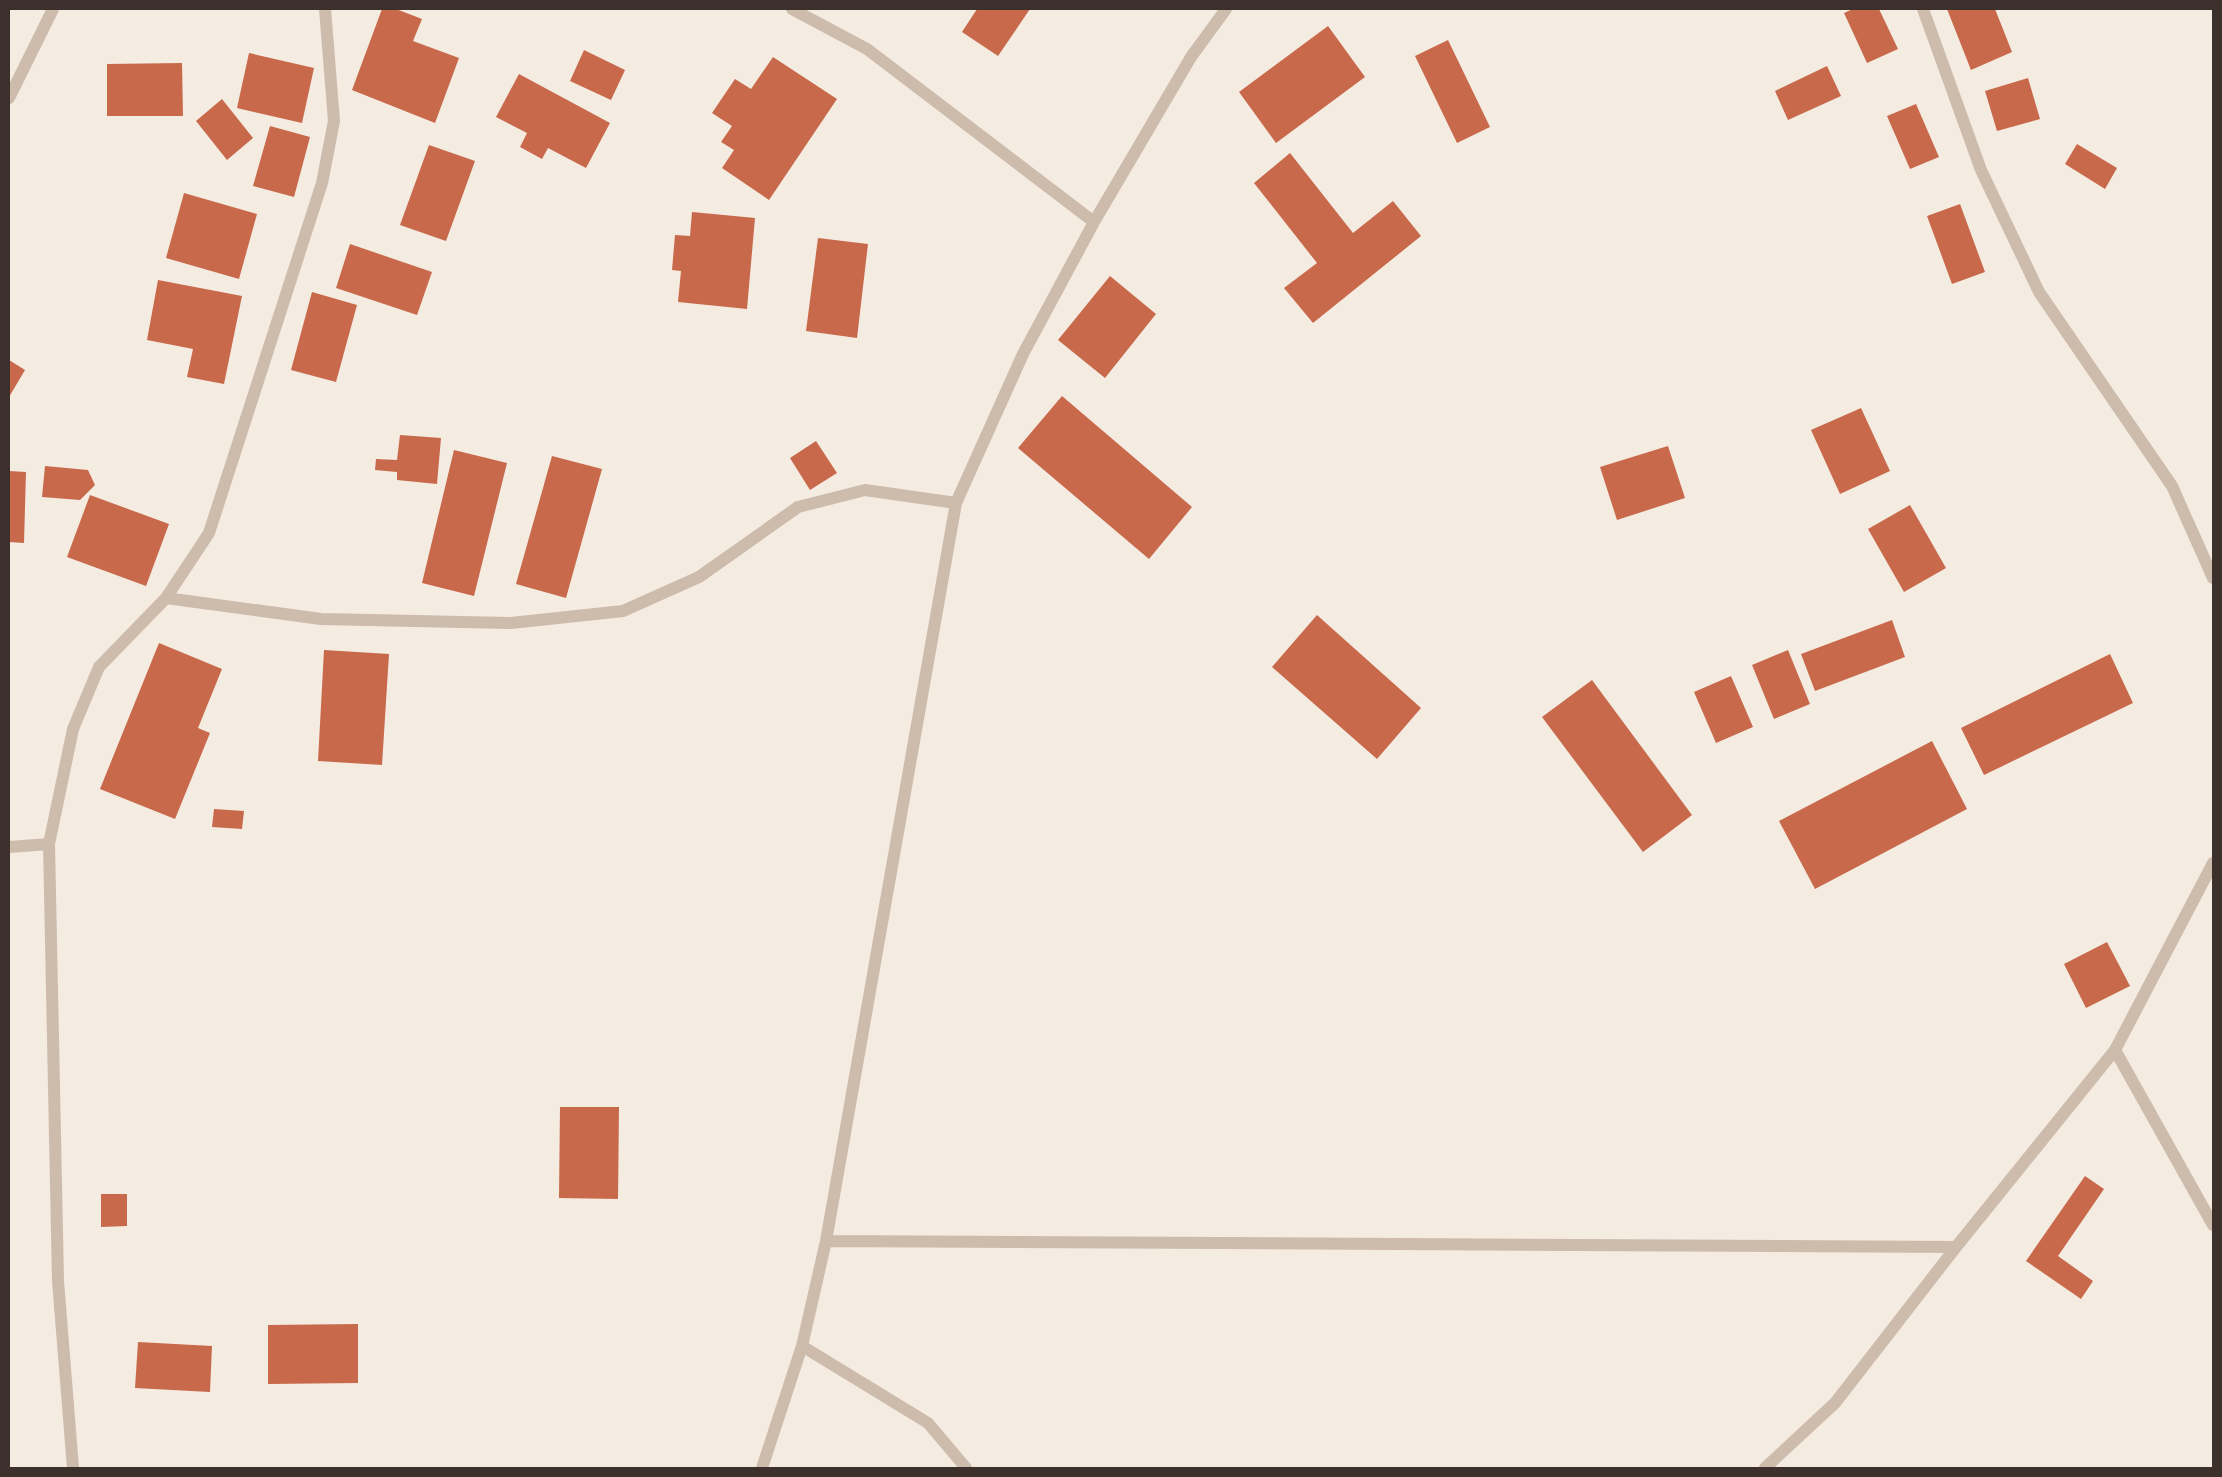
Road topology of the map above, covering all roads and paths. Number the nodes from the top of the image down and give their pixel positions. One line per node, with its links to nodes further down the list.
1 (53, 9): 6 (street)
2 (325, 9): 10 (street)
3 (792, 9): 7 (street)
4 (1226, 9): 7 (street)
5 (1923, 9): 9 (street)
6 (9, 98)
7 (1094, 222): 8 (street)
8 (956, 503): 10 (street); 16 (street)
9 (2213, 578)
10 (166, 598): 11 (street)
11 (48, 844): 12 (street); 19 (street)
12 (9, 847)
13 (2213, 863): 14 (street)
14 (2115, 1050): 15 (street); 17 (street)
15 (2213, 1225)
16 (826, 1241): 17 (street); 18 (street)
17 (1956, 1247): 22 (street)
18 (802, 1346): 20 (street); 21 (street)
19 (73, 1468)
20 (762, 1468)
21 (966, 1468)
22 (1765, 1468)

